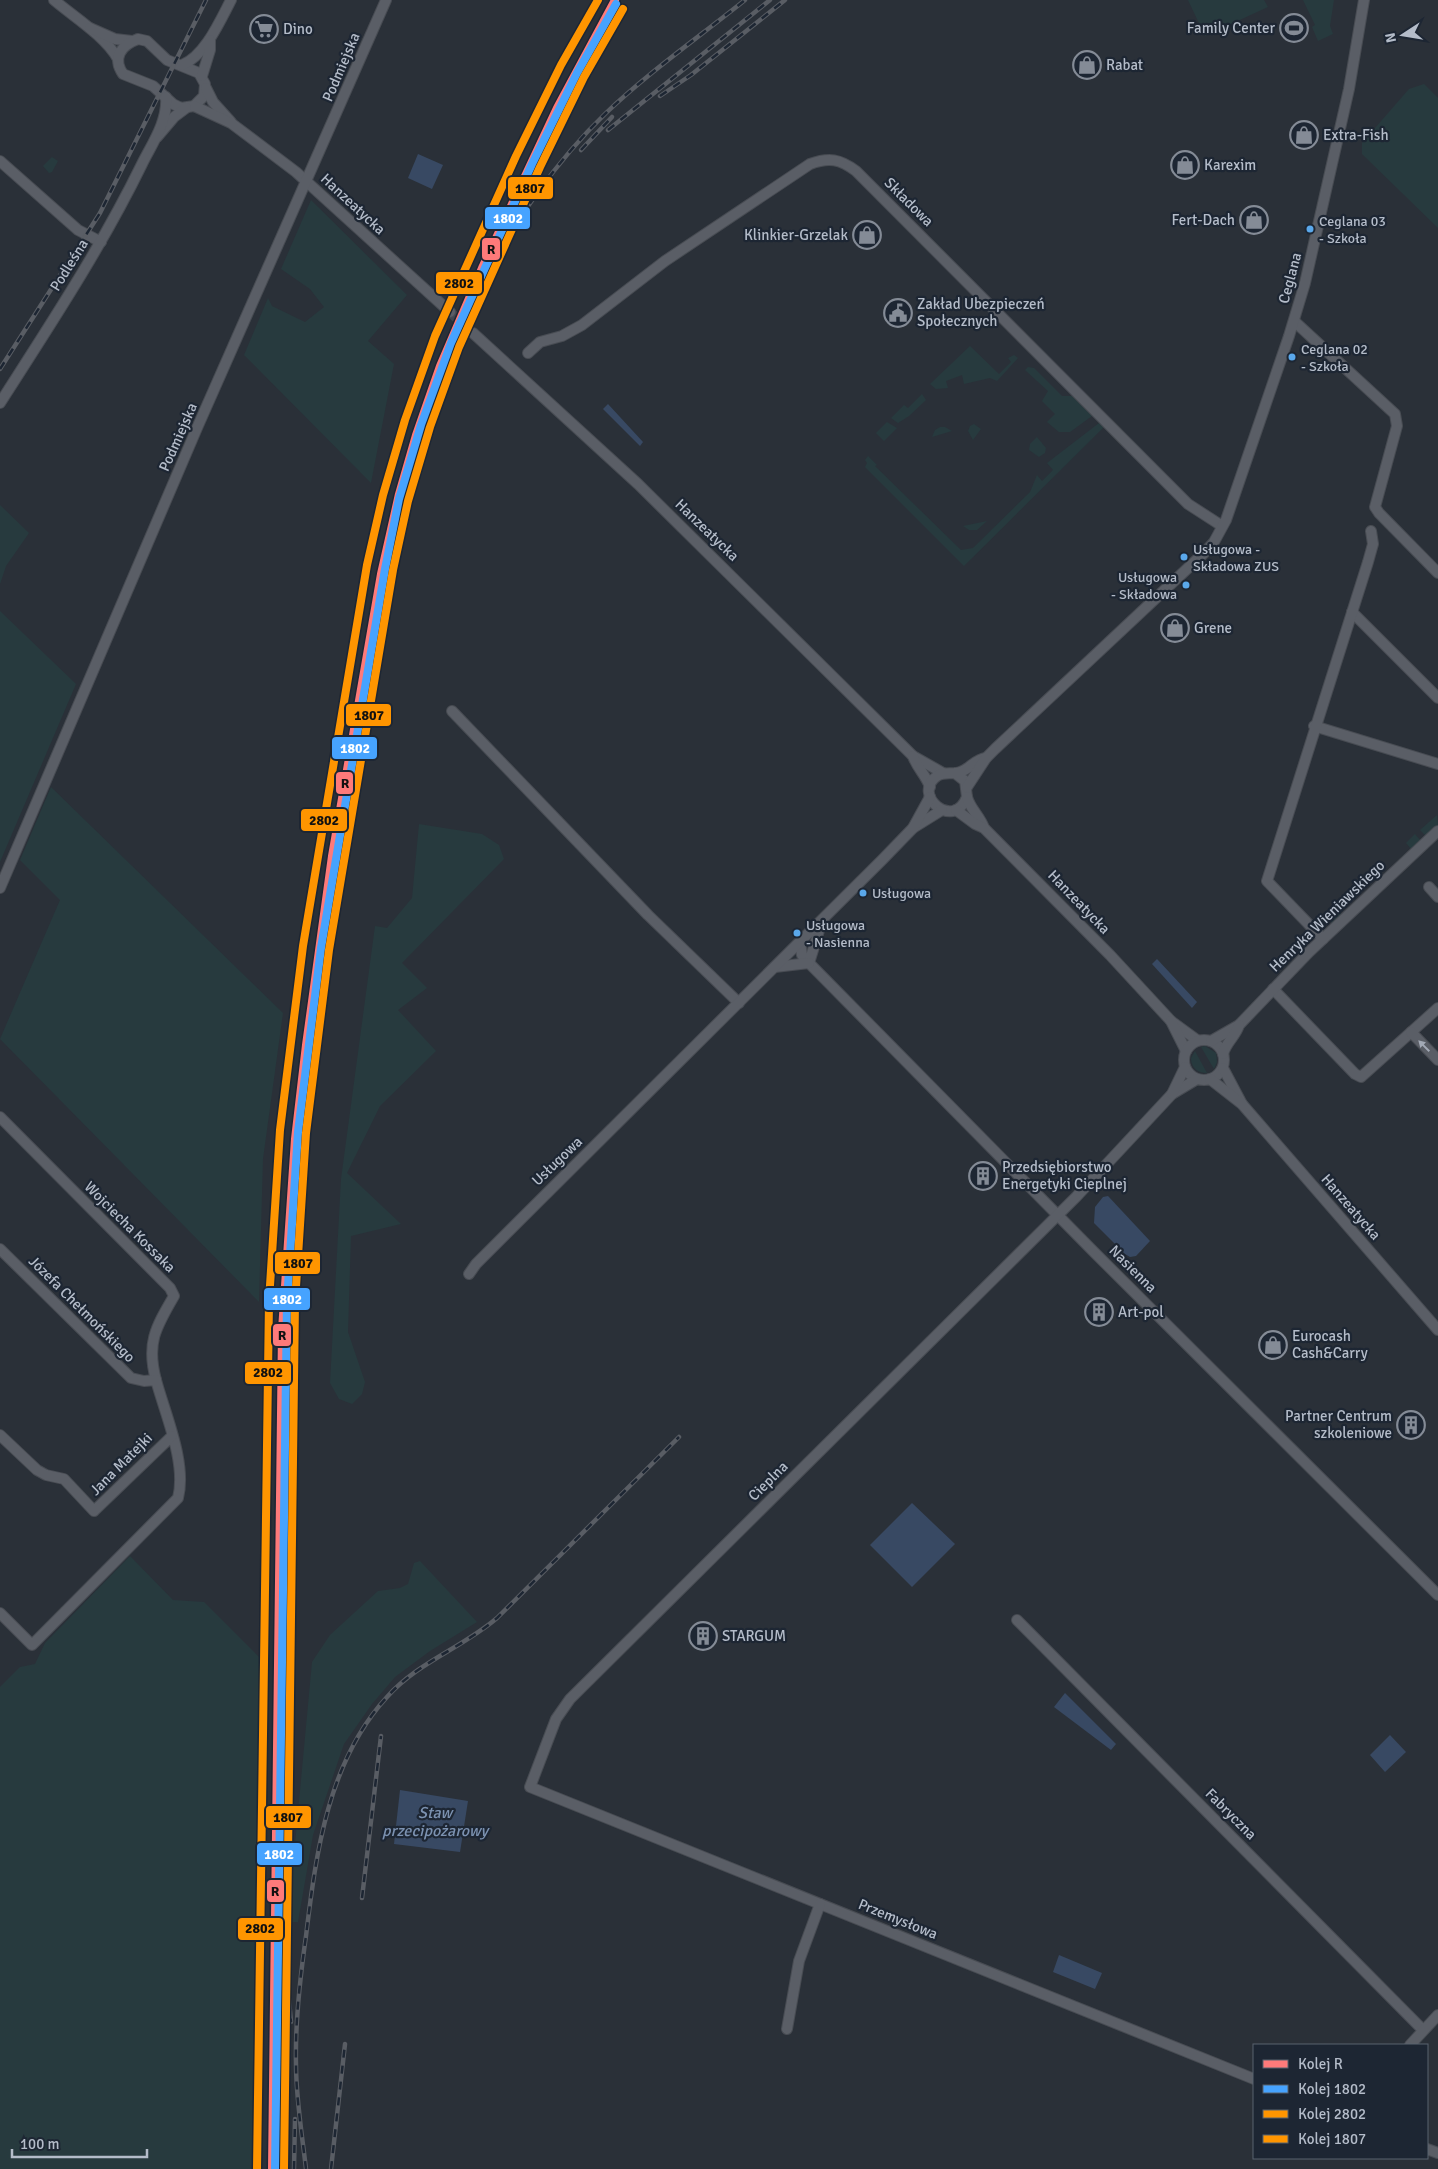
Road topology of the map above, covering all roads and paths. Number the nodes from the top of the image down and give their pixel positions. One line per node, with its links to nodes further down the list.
1 (54, 0): 5 (street)
2 (231, 0): 6 (street)
3 (386, 0): 17 (street, Podmiejska)
4 (1364, 0): 20 (street, Ceglana)
5 (90, 28): 7 (street); 8 (street)
6 (210, 40): 9 (street); 10 (street)
7 (132, 41): 8 (street); 9 (street)
8 (118, 59): 12 (street, Hanzeatycka)
9 (182, 65): 10 (street)
10 (202, 76): 11 (street, Hanzeatycka)
11 (206, 88): 13 (street, Podleśna); 14 (street, Hanzeatycka)
12 (166, 97): 13 (street, Hanzeatycka); 15 (street, Podleśna)
13 (190, 107): 14 (street, Hanzeatycka); 15 (street, Podleśna)
14 (231, 123): 17 (street, Hanzeatycka)
15 (156, 137): 18 (street, Podleśna)
16 (0, 161): 18 (street)
17 (307, 182): 19 (street, Hanzeatycka); 44 (street, Podmiejska)
18 (101, 242): 23 (street, Podleśna)
19 (450, 312)
20 (1294, 321): 24 (street, Ceglana); 26 (street)
21 (473, 332): 31 (street, Hanzeatycka)
22 (528, 353): 24 (street, Składowa)
23 (0, 403)
24 (1222, 526): 32 (street)
25 (1371, 531): 27 (street)
26 (1436, 567)
27 (1352, 612): 28 (street); 30 (street)
28 (1438, 698)
29 (452, 711): 52 (street)
30 (1314, 726): 33 (street); 47 (street)
31 (912, 756): 34 (street, Hanzeatycka); 36 (street, Hanzeatycka)
32 (986, 758): 35 (street); 37 (street)
33 (1438, 764)
34 (943, 773): 35 (street); 36 (street)
35 (955, 774): 37 (street)
36 (930, 792): 38 (street); 40 (street, Usługowa)
37 (967, 792): 39 (street); 41 (street, Hanzeatycka)
38 (942, 810): 39 (street); 40 (street, Usługowa)
39 (956, 810): 41 (street, Hanzeatycka)
40 (913, 828): 46 (street, Usługowa)
41 (984, 828): 54 (street, Hanzeatycka)
42 (1438, 831): 47 (street, Henryka Wieniawskiego)
43 (1429, 887): 45 (street)
44 (0, 888)
45 (1438, 897)
46 (823, 920): 48 (street, Usługowa); 49 (street, Usługowa)
47 (1323, 939): 51 (street, Henryka Wieniawskiego)
48 (800, 942): 49 (street); 50 (street, Usługowa)
49 (809, 963): 50 (street); 69 (street, Nasienna)
50 (776, 967): 52 (street, Usługowa)
51 (1273, 989): 55 (street, Henryka Wieniawskiego); 56 (street)
52 (739, 1003): 71 (street, Usługowa)
53 (1438, 1008): 56 (street)
54 (1171, 1021): 57 (street, Hanzeatycka); 59 (street, Hanzeatycka)
55 (1238, 1025): 58 (street, Henryka Wieniawskiego); 60 (street, Henryka Wieniawskiego)
56 (1411, 1032): 61 (street, one-way to 56)
57 (1198, 1040): 58 (street); 59 (street)
58 (1211, 1040): 60 (street)
59 (1186, 1051): 62 (street)
60 (1223, 1054): 63 (street)
61 (1438, 1060)
62 (1185, 1067): 64 (street); 66 (street)
63 (1223, 1068): 65 (street); 67 (street, Hanzeatycka)
64 (1197, 1079): 65 (street); 66 (street)
65 (1210, 1079): 67 (street, Hanzeatycka)
66 (1172, 1094): 69 (street)
67 (1242, 1104): 72 (street, Hanzeatycka)
68 (0, 1117): 73 (street, Wojciecha Kossaka)
69 (1057, 1215): 76 (street, Nasienna); 79 (street, Cieplna)
70 (0, 1249): 73 (street, Józefa Chełmońskiego)
71 (469, 1274)
72 (1438, 1330)
73 (156, 1380): 75 (street)
74 (0, 1436): 75 (street, Jana Matejki)
75 (172, 1436): 77 (street)
76 (1438, 1595)
77 (0, 1613)
78 (1018, 1620): 83 (street, Fabryczna)
79 (530, 1787): 80 (street, Przemysłowa)
80 (820, 1904): 82 (street); 85 (street, Przemysłowa)
81 (1438, 2015): 83 (street)
82 (787, 2029)
83 (1423, 2030): 84 (street)
84 (1411, 2044)
85 (1253, 2079)

